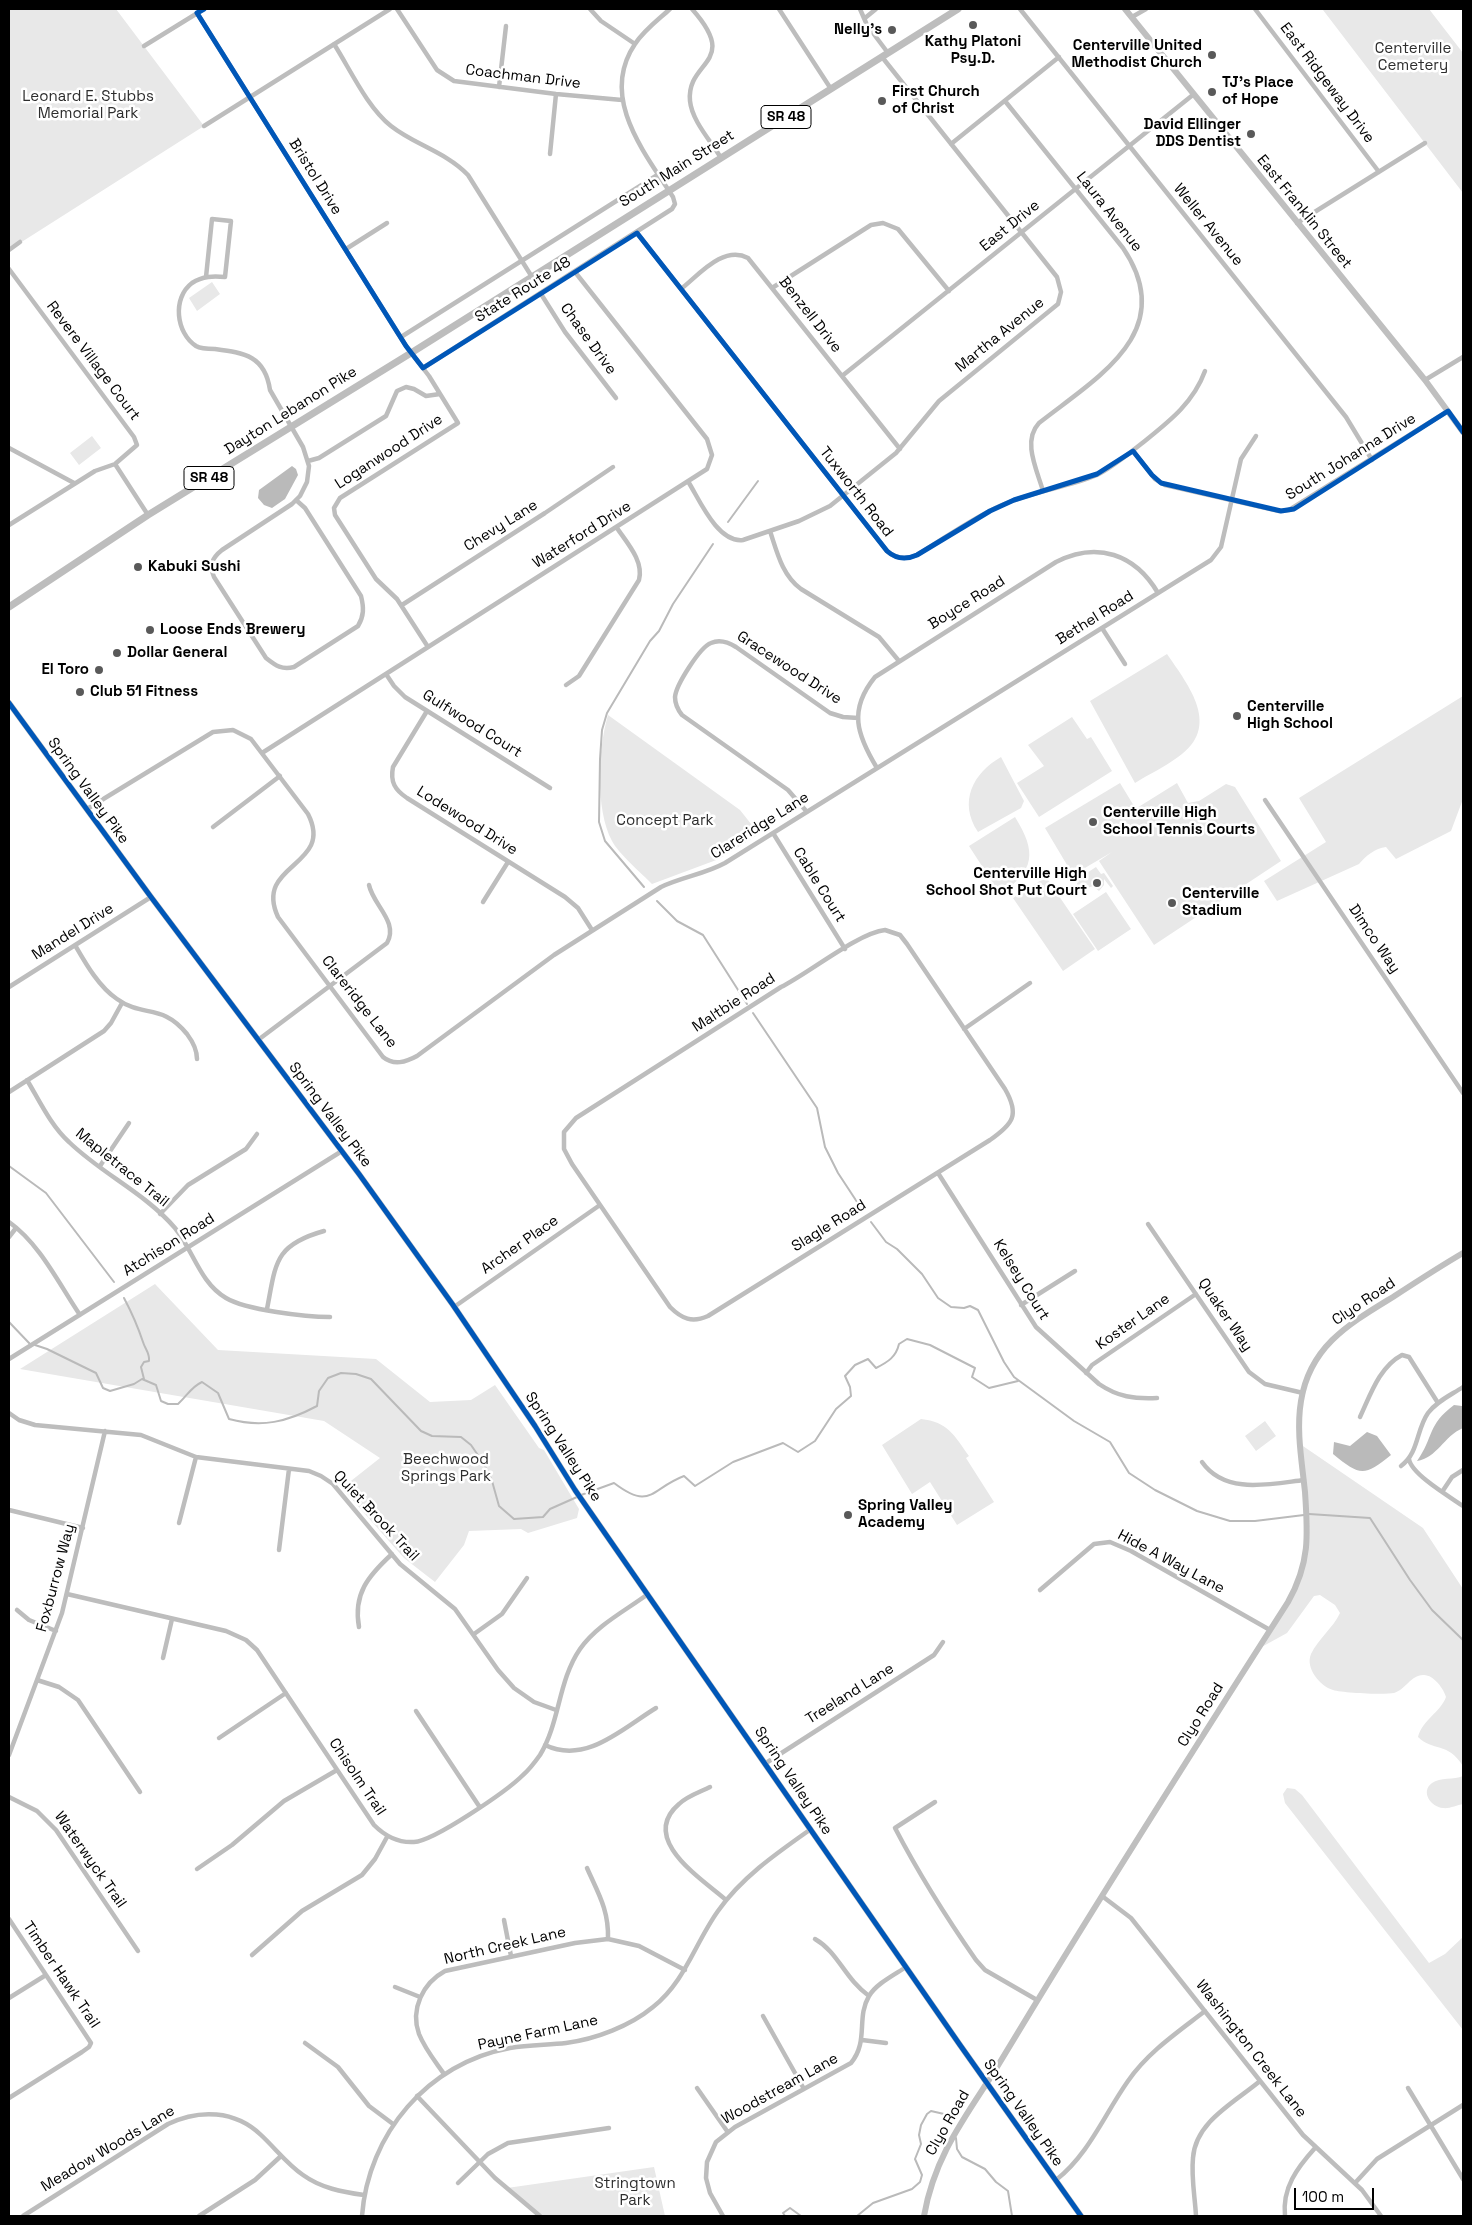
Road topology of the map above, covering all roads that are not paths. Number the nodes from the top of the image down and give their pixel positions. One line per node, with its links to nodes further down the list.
1 (204, 9): 15 (street)
2 (390, 9): 19 (street)
3 (397, 9): 24 (street, Coachman Drive)
4 (590, 9): 20 (street)
5 (670, 9): 20 (street)
6 (692, 9): 36 (street)
7 (779, 9): 25 (street)
8 (860, 9): 16 (street, Martha Avenue)
9 (876, 9): 16 (street)
10 (958, 9): 22 (main road, South Main Street / SR 48)
11 (1020, 9): 23 (street, Weller Avenue)
12 (1125, 9): 17 (street, East Franklin Street)
13 (1146, 9): 17 (street)
14 (1255, 9): 37 (street, East Ridgeway Drive)
15 (197, 13): 21 (street); 28 (street, Bristol Drive)
16 (864, 18): 22 (street, Martha Avenue)
17 (1132, 18): 27 (street, East Franklin Street)
18 (506, 26): 24 (street)
19 (334, 44): 28 (street); 48 (street)
20 (635, 44): 29 (street)
21 (144, 46)
22 (885, 55): 25 (main road, South Main Street / SR 48); 33 (street, Martha Avenue)
23 (1059, 57): 30 (street); 34 (street, Weller Avenue)
24 (499, 87): 26 (street, Coachman Drive)
25 (831, 89): 36 (main road, South Main Street / SR 48)
26 (556, 94): 29 (street, Coachman Drive); 35 (street)
27 (1194, 94): 34 (street, East Drive); 42 (street, East Franklin Street)
28 (250, 97): 31 (street); 46 (street, Bristol Drive)
29 (622, 100): 38 (street)
30 (1005, 100): 33 (street); 39 (street, Laura Avenue)
31 (204, 126)
32 (1425, 143): 37 (street)
33 (951, 144): 44 (street, Martha Avenue)
34 (1130, 146): 39 (street, East Drive); 73 (street, Weller Avenue)
35 (550, 154)
36 (721, 158): 40 (main road, South Main Street / SR 48)
37 (1380, 172): 42 (street)
38 (659, 174): 40 (street); 48 (street, South Main Street)
39 (1076, 189): 44 (street, East Drive); 79 (street, Laura Avenue)
40 (669, 191): 43 (street, State Route 48); 52 (main road, South Main Street / SR 48)
41 (387, 223): 46 (street)
42 (1297, 223): 63 (street, East Franklin Street)
43 (637, 232): 50 (street, State Route 48); 53 (street, Tuxworth Road)
44 (1022, 232): 55 (street, East Drive); 71 (street, Martha Avenue)
45 (20, 242): 47 (street)
46 (346, 249): 57 (street, Bristol Drive)
47 (9, 250)
48 (522, 261): 52 (street); 57 (street, South Main Street)
49 (9, 269): 75 (street, Revere Village Court)
50 (575, 272): 56 (street, State Route 48); 77 (street, Waterford Drive)
51 (206, 277): 51 (street); 67 (street)
52 (532, 277): 58 (main road, South Main Street / SR 48)
53 (681, 288): 54 (street, Benzell Drive); 80 (street, Tuxworth Road)
54 (772, 288): 55 (street); 62 (street, Benzell Drive)
55 (949, 291): 62 (street, East Drive)
56 (541, 294): 60 (street, State Route 48); 65 (street, Chase Drive)
57 (401, 337): 58 (street, Bristol Drive)
58 (412, 353): 60 (street, Loganwood Drive); 67 (main road, Dayton Lebanon Pike / SR 48)
59 (1463, 357): 63 (street)
60 (423, 368): 64 (street, Loganwood Drive)
61 (1205, 371): 72 (street, Tuxworth Road)
62 (842, 376): 71 (street, Benzell Drive)
63 (1425, 380): 66 (street, East Franklin Street)
64 (440, 394): 74 (street); 88 (street, Loganwood Drive)
65 (616, 398)
66 (1448, 412): 68 (street, East Franklin Street); 73 (street, South Johanna Drive)
67 (290, 426): 74 (street); 83 (main road, Dayton Lebanon Pike / SR 48)
68 (1463, 432)
69 (1256, 436): 82 (street, Bethel Road)
70 (9, 448): 78 (street)
71 (900, 450): 80 (street, Martha Avenue)
72 (1133, 451): 79 (street, Tuxworth Road); 82 (street, South Johanna Drive)
73 (1372, 460): 82 (street, South Johanna Drive)
74 (308, 461): 81 (street)
75 (115, 464): 78 (street, Revere Village Court); 83 (street)
76 (614, 467): 88 (street, Chevy Lane)
77 (689, 482): 85 (street, Waterford Drive); 86 (street, Martha Avenue)
78 (74, 483): 84 (street, Revere Village Court)
79 (1043, 491): 80 (street, Tuxworth Road)
80 (843, 495): 86 (street, Martha Avenue)
81 (296, 500): 81 (street)
82 (1232, 500): 87 (street, Bethel Road)
83 (148, 515): 89 (main road, Dayton Lebanon Pike / SR 48)
84 (9, 525)
85 (617, 528): 91 (street, Waterford Drive); 95 (street)
86 (770, 531): 92 (street)
87 (1158, 593): 90 (street, Bethel Road); 92 (street, Boyce Road)
88 (402, 604): 91 (street, Loganwood Drive)
89 (9, 607)
90 (1102, 628): 93 (street); 100 (street, Bethel Road)
91 (428, 647): 94 (street, Waterford Drive)
92 (898, 661): 98 (street, Boyce Road)
93 (1125, 664)
94 (386, 674): 97 (street, Gulfwood Court); 99 (street, Waterford Drive)
95 (566, 685)
96 (9, 703): 104 (street, Spring Valley Pike)
97 (427, 711): 102 (street, Gulfwood Court); 108 (street, Lodewood Drive)
98 (858, 718): 100 (street, Boyce Road); 105 (street, Gracewood Drive)
99 (262, 753): 101 (street, Clareridge Lane); 104 (street, Clareridge Lane)
100 (877, 768): 105 (street, Clareridge Lane)
101 (280, 776): 106 (street); 116 (street, Clareridge Lane)
102 (550, 788)
103 (1265, 800): 124 (street, Dimco Way)
104 (87, 809): 110 (street, Spring Valley Pike)
105 (806, 812): 107 (street, Clareridge Lane)
106 (213, 827)
107 (773, 833): 112 (street, Clareridge Lane); 114 (street, Cable Court)
108 (508, 862): 111 (street); 112 (street, Lodewood Drive)
109 (369, 885): 116 (street)
110 (150, 897): 113 (street, Mandel Drive); 120 (street, Spring Valley Pike)
111 (483, 902)
112 (592, 930): 116 (street, Clareridge Lane)
113 (74, 945): 117 (street, Mandel Drive); 118 (street)
114 (845, 949): 119 (street, Maltbie Road); 130 (street, Maltbie Road)
115 (1030, 983): 119 (street)
116 (330, 986): 120 (street)
117 (9, 987)
118 (122, 1003): 121 (street); 122 (street)
119 (964, 1029): 129 (street, Slagle Road)
120 (258, 1040): 127 (street, Spring Valley Pike)
121 (197, 1059)
122 (27, 1080): 123 (street); 128 (street, Mapletrace Trail)
123 (9, 1092)
124 (1463, 1093)
125 (129, 1123): 128 (street)
126 (258, 1134): 131 (street)
127 (342, 1150): 137 (street, Atchison Road); 142 (street, Spring Valley Pike)
128 (100, 1166): 131 (street, Mapletrace Trail)
129 (938, 1173): 130 (street, Slagle Road); 141 (street, Kelsey Court)
130 (600, 1205): 142 (street, Archer Place)
131 (160, 1214): 137 (street, Mapletrace Trail)
132 (9, 1222): 134 (street)
133 (1148, 1224): 140 (street, Quaker Way)
134 (16, 1228): 136 (street); 144 (street)
135 (324, 1231): 143 (street)
136 (9, 1237)
137 (188, 1247): 143 (street, Mapletrace Trail); 144 (street, Atchison Road)
138 (1463, 1253): 149 (street, Clyo Road)
139 (1075, 1271): 141 (street)
140 (1196, 1294): 147 (street, Koster Lane); 149 (street, Quaker Way)
141 (1021, 1305): 147 (street, Kelsey Court)
142 (454, 1307): 172 (street, Spring Valley Pike)
143 (267, 1309): 145 (street, Mapletrace Trail)
144 (80, 1315): 146 (street, Atchison Road)
145 (330, 1317)
146 (9, 1359)
147 (1086, 1373): 150 (street, Kelsey Court)
148 (1463, 1387): 151 (street)
149 (1302, 1393): 161 (street, Clyo Road)
150 (1156, 1398)
151 (1438, 1403): 153 (street); 156 (street)
152 (9, 1413): 154 (street, Quiet Brook Trail)
153 (1360, 1417)
154 (105, 1432): 155 (street, Quiet Brook Trail); 166 (street, Foxburrow Way)
155 (196, 1457): 159 (street, Quiet Brook Trail); 165 (street)
156 (1409, 1459): 158 (street); 162 (street)
157 (1202, 1462): 161 (street)
158 (1401, 1466)
159 (289, 1469): 167 (street); 168 (street, Quiet Brook Trail)
160 (1463, 1470): 162 (street)
161 (1304, 1480): 176 (street, Clyo Road)
162 (1442, 1492): 163 (street)
163 (1463, 1506)
164 (9, 1510): 166 (street)
165 (179, 1523)
166 (83, 1528): 171 (street, Foxburrow Way)
167 (279, 1550)
168 (392, 1554): 175 (street); 178 (street, Quiet Brook Trail)
169 (527, 1578): 178 (street)
170 (1040, 1590): 176 (street, Hide A Way Lane)
171 (67, 1594): 174 (street, Chisolm Trail); 177 (street, Foxburrow Way)
172 (648, 1594): 184 (street, Chisolm Trail); 189 (street, Spring Valley Pike)
173 (17, 1610): 177 (street)
174 (172, 1618): 180 (street); 182 (street, Chisolm Trail)
175 (359, 1627)
176 (1270, 1630): 200 (street, Clyo Road)
177 (56, 1631): 181 (street, Foxburrow Way)
178 (474, 1634): 184 (street, Quiet Brook Trail)
179 (944, 1642): 189 (street, Treeland Lane)
180 (163, 1658)
181 (37, 1680): 188 (street, Foxburrow Way); 192 (street)
182 (286, 1694): 186 (street); 190 (street, Chisolm Trail)
183 (656, 1708): 187 (street)
184 (556, 1710): 187 (street, Chisolm Trail)
185 (416, 1711): 195 (street)
186 (219, 1738)
187 (545, 1745): 195 (street, Chisolm Trail)
188 (9, 1755)
189 (766, 1763): 196 (street, Spring Valley Pike)
190 (337, 1770): 197 (street, Chisolm Trail); 199 (street)
191 (710, 1786): 201 (street)
192 (140, 1792)
193 (9, 1797): 206 (street, Waterwyck Trail)
194 (935, 1802): 216 (street)
195 (479, 1806): 197 (street, Chisolm Trail)
196 (811, 1829): 201 (street, Payne Farm Lane); 209 (street, Spring Valley Pike)
197 (387, 1836): 207 (street)
198 (587, 1868): 204 (street)
199 (197, 1869)
200 (1102, 1896): 216 (street, Clyo Road); 217 (street, Washington Creek Lane)
201 (726, 1900): 210 (street, Payne Farm Lane)
202 (9, 1919): 211 (street, Timber Hawk Trail)
203 (504, 1920): 208 (street)
204 (608, 1939): 208 (street, North Creek Lane); 210 (street, North Creek Lane)
205 (815, 1939): 213 (street)
206 (138, 1951)
207 (252, 1955)
208 (511, 1956): 214 (street, North Creek Lane)
209 (906, 1968): 213 (street); 223 (street, Spring Valley Pike)
210 (685, 1970): 222 (street, Payne Farm Lane)
211 (46, 1974): 215 (street); 229 (street, Timber Hawk Trail)
212 (395, 1987): 214 (street)
213 (869, 1996): 219 (street, Woodstream Lane)
214 (420, 1997): 222 (street)
215 (9, 1998)
216 (1037, 2000): 223 (street, Clyo Road)
217 (1205, 2011): 224 (street, Washington Creek Lane); 239 (street)
218 (763, 2016): 227 (street)
219 (862, 2040): 221 (street); 227 (street, Woodstream Lane)
220 (305, 2043): 231 (street)
221 (886, 2043)
222 (444, 2074): 228 (street, Payne Farm Lane)
223 (986, 2082): 239 (street, Spring Valley Pike); 248 (street, Clyo Road)
224 (1260, 2082): 235 (street, Washington Creek Lane); 250 (street)
225 (697, 2088): 234 (street)
226 (1408, 2088): 232 (street)
227 (804, 2090): 234 (street, Woodstream Lane)
228 (417, 2096): 231 (street, Payne Farm Lane); 237 (street)
229 (9, 2098)
230 (1463, 2105): 232 (street)
231 (393, 2124): 242 (street, Payne Farm Lane)
232 (1431, 2125): 238 (street); 241 (street)
233 (609, 2128): 237 (street)
234 (727, 2131): 247 (street, Woodstream Lane)
235 (1315, 2148): 241 (street, Washington Creek Lane); 251 (street)
236 (281, 2156): 242 (street, Meadow Woods Lane); 243 (street, Meadow Woods Lane); 244 (street)
237 (480, 2162): 240 (street); 246 (street)
238 (1463, 2179)
239 (1056, 2180): 249 (street, Spring Valley Pike)
240 (458, 2183)
241 (1355, 2183): 252 (street, Washington Creek Lane)
242 (364, 2195): 245 (street, Payne Farm Lane)
243 (23, 2216)
244 (199, 2216)
245 (362, 2216)
246 (540, 2216)
247 (724, 2216)
248 (924, 2216)
249 (1081, 2216)
250 (1196, 2216)
251 (1285, 2216)
252 (1381, 2216)

